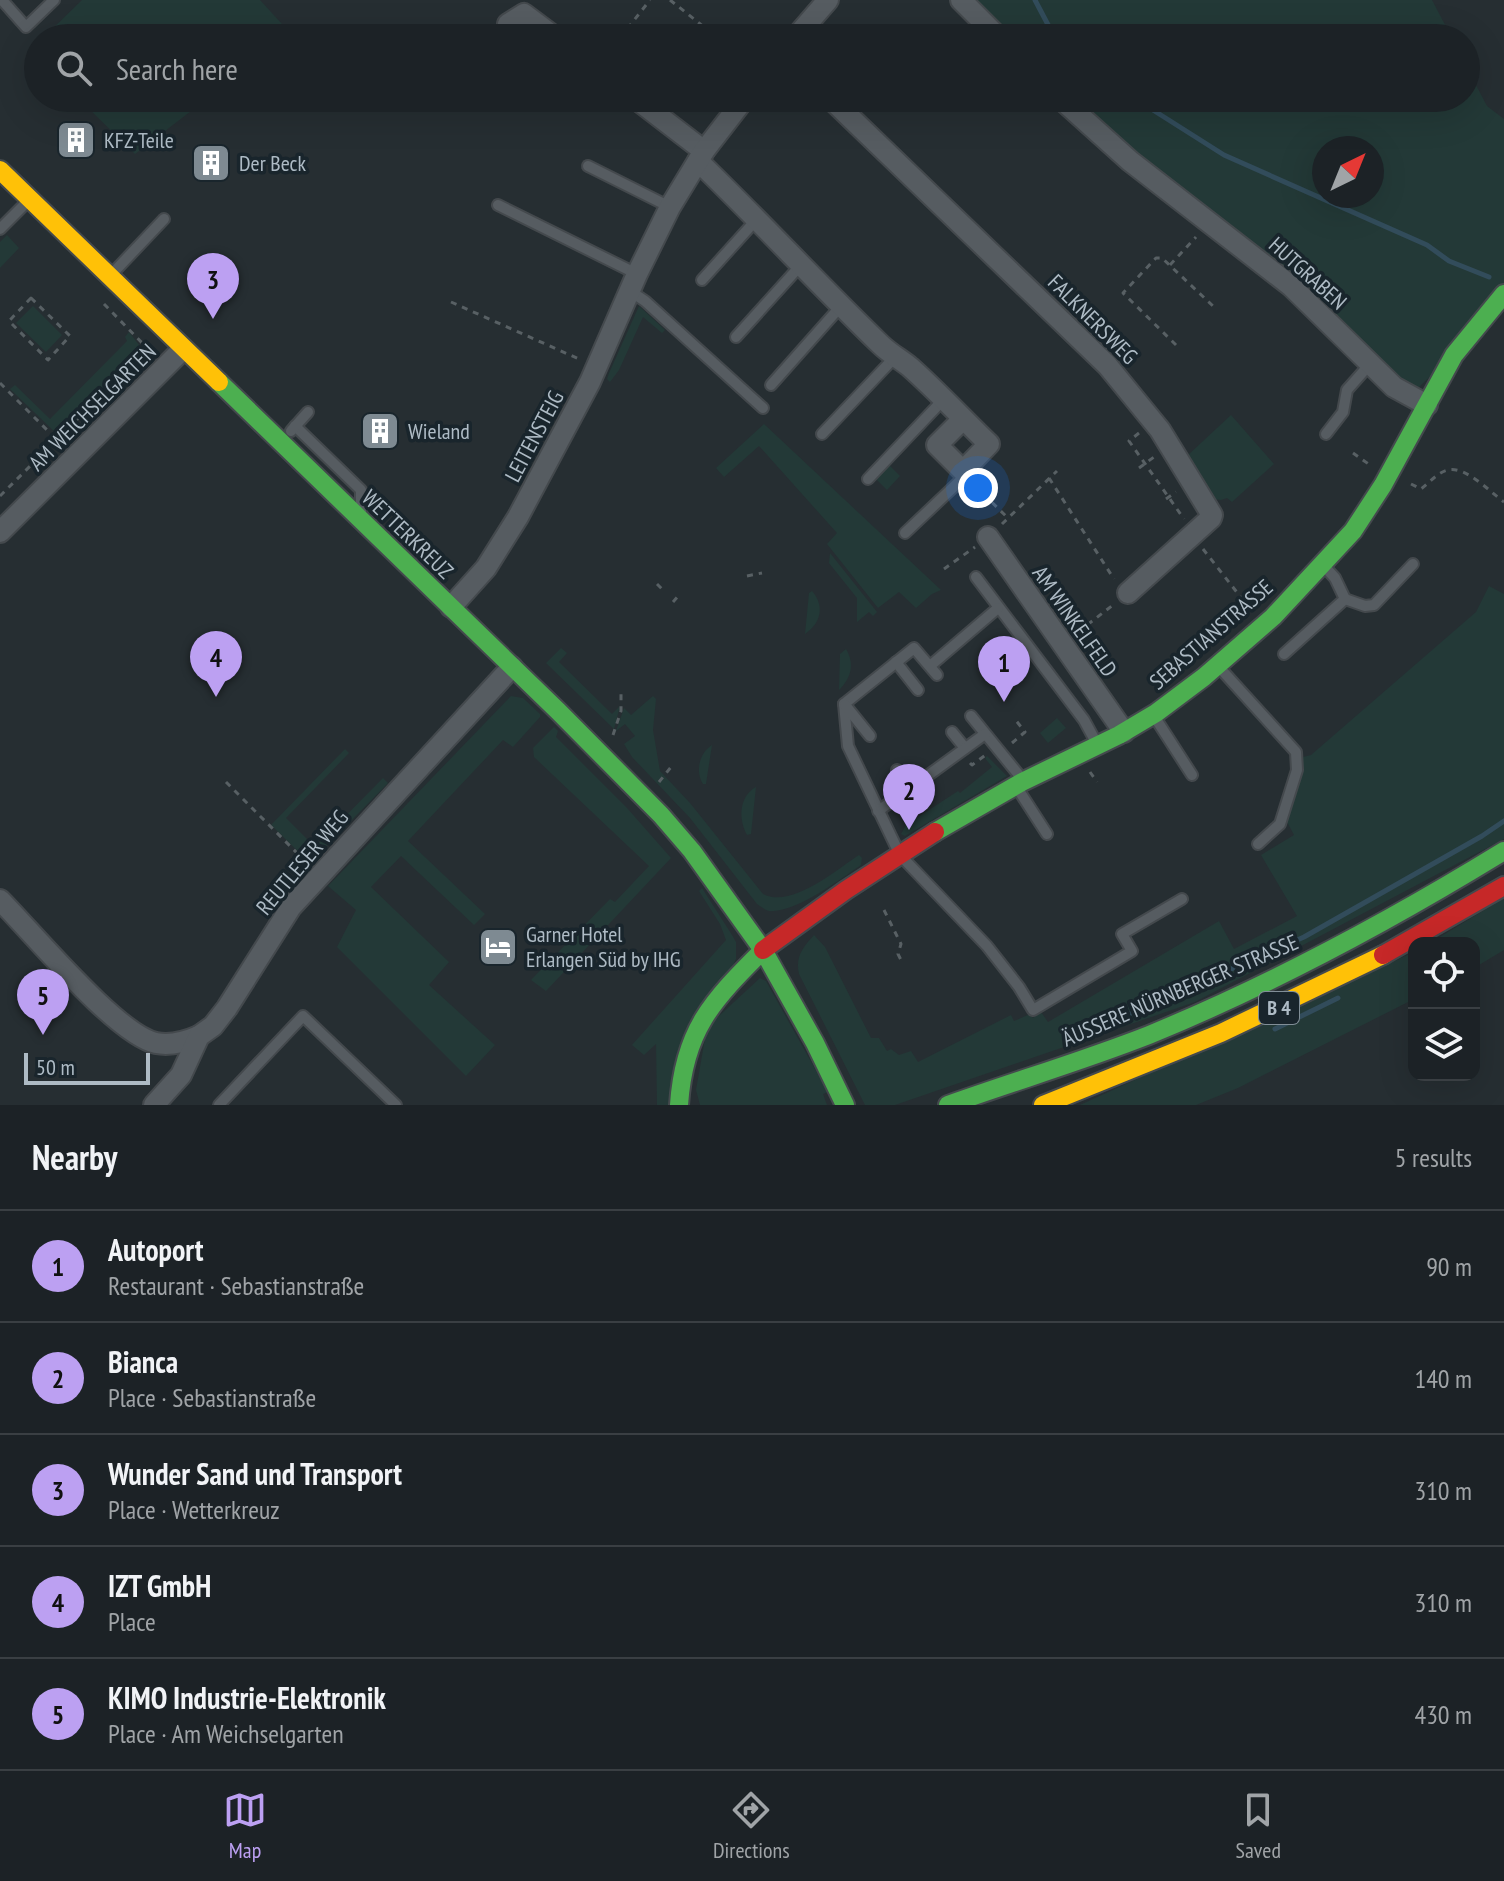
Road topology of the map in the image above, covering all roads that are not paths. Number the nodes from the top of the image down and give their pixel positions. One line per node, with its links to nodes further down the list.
1 (2, 0): 10 (lane)
2 (54, 0): 5 (lane)
3 (828, 0): 8 (street)
4 (961, 0): 9 (street)
5 (29, 24)
6 (508, 24): 7 (street)
7 (537, 24)
8 (807, 24)
9 (985, 24)
10 (24, 25)
11 (651, 112): 15 (street)
12 (734, 112): 15 (street, LEITENSTEIG)
13 (845, 112): 53 (street, FALKNERSWEG)
14 (1075, 112): 33 (street, HUTGRABEN)
15 (701, 156): 20 (street, LEITENSTEIG); 22 (street)
16 (588, 166): 20 (lane)
17 (0, 170): 18 (main road, WETTERKREUZ)
18 (30, 200): 23 (lane); 25 (main road, WETTERKREUZ)
19 (498, 205): 27 (lane)
20 (670, 207): 27 (street, LEITENSTEIG)
21 (164, 219): 25 (lane)
22 (758, 219): 24 (street); 26 (lane)
23 (0, 229)
24 (800, 266): 28 (street); 30 (lane)
25 (109, 277): 31 (main road, WETTERKREUZ)
26 (702, 280)
27 (633, 283): 37 (lane); 55 (street, LEITENSTEIG)
28 (841, 306): 32 (street); 34 (lane)
29 (1501, 306): 36 (main road, SEBASTIANSTRASSE)
30 (736, 337)
31 (183, 349): 43 (main road, WETTERKREUZ); 47 (street, AM WEICHSELGARTEN)
32 (895, 357): 35 (street); 41 (lane)
33 (1370, 364): 36 (street, HUTGRABEN); 42 (lane)
34 (771, 385)
35 (943, 400): 39 (street); 45 (lane)
36 (1427, 405): 51 (main road, SEBASTIANSTRASSE)
37 (763, 408)
38 (308, 412): 40 (lane)
39 (963, 419): 44 (street); 44 (street)
40 (295, 426): 43 (lane); 46 (lane)
41 (822, 434)
42 (1326, 434)
43 (280, 444): 46 (main road, WETTERKREUZ)
44 (963, 473): 48 (lane)
45 (868, 479)
46 (360, 521): 55 (main road, WETTERKREUZ)
47 (0, 532)
48 (905, 533)
49 (988, 537): 66 (street, AM WINKELFELD)
50 (1413, 564): 54 (lane)
51 (1322, 565): 54 (lane); 59 (main road, SEBASTIANSTRASSE)
52 (976, 577): 56 (lane)
53 (1126, 594)
54 (1345, 599): 57 (lane)
55 (451, 607): 60 (main road, WETTERKREUZ)
56 (998, 608): 58 (lane); 69 (lane)
57 (1284, 654)
58 (896, 662): 61 (lane); 62 (lane)
59 (1217, 665): 63 (main road, SEBASTIANSTRASSE); 77 (lane)
60 (512, 667): 83 (main road, WETTERKREUZ); 84 (street, REUTLESER WEG)
61 (918, 690)
62 (844, 704): 68 (lane); 75 (lane)
63 (1153, 715): 66 (main road, SEBASTIANSTRASSE); 72 (lane)
64 (971, 716): 67 (lane)
65 (952, 732): 70 (lane)
66 (1124, 732): 69 (main road, SEBASTIANSTRASSE)
67 (985, 734): 70 (lane); 73 (lane)
68 (870, 736)
69 (1097, 745): 73 (main road, SEBASTIANSTRASSE)
70 (965, 748): 74 (lane)
71 (897, 770): 74 (lane)
72 (1192, 775)
73 (1020, 784): 76 (lane); 79 (main road, SEBASTIANSTRASSE)
74 (912, 787): 75 (lane)
75 (878, 811): 79 (lane)
76 (1047, 834)
77 (1258, 844)
78 (1504, 851): 92 (main road, ÄUSSERE NÜRNBERGER STRASSE / B 4)
79 (900, 855): 81 (lane); 83 (main road, SEBASTIANSTRASSE)
80 (1504, 886): 93 (main road, B 4)
81 (1182, 899)
82 (0, 900): 84 (street)
83 (763, 950): 85 (main road, SEBASTIANSTRASSE); 91 (main road, WETTERKREUZ)
84 (199, 1036): 86 (street, REUTLESER WEG)
85 (685, 1060): 89 (main road, SEBASTIANSTRASSE); 90 (main road)
86 (154, 1105)
87 (219, 1105): 88 (lane)
88 (396, 1105)
89 (679, 1105)
90 (694, 1105)
91 (845, 1105)
92 (948, 1105)
93 (1043, 1105)

